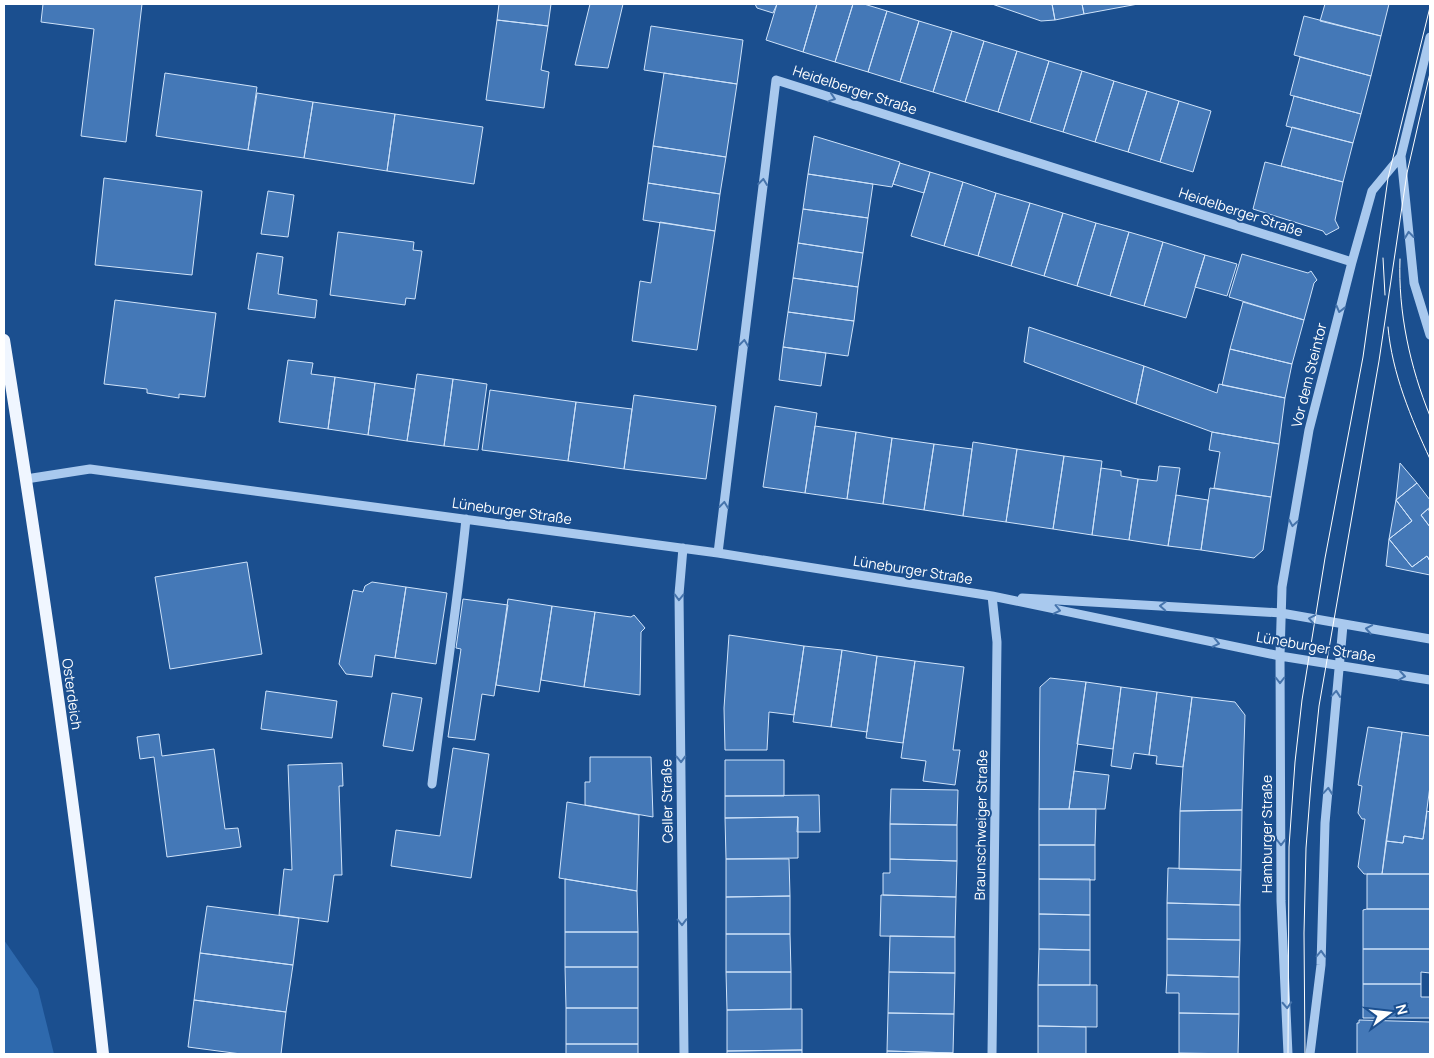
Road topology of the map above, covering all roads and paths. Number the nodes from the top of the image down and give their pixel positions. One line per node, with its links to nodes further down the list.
1 (1430, 37): 2 (street, Vor dem Steintor)
2 (1401, 156): 3 (street, Vor dem Steintor); 4 (street, Vor dem Steintor, one-way to 2)
3 (1352, 262): 9 (street, Heidelberger Straße, one-way to 3); 11 (street, Vor dem Steintor, one-way to 11)
4 (1430, 335)
5 (4, 340): 6 (main road, Osterdeich)
6 (26, 479): 7 (street, Lüneburger Straße); 18 (main road, Osterdeich)
7 (466, 519): 8 (street, Lüneburger Straße); 17 (street)
8 (683, 548): 9 (street, Lüneburger Straße); 19 (street, Celler Straße, one-way to 19)
9 (718, 553): 10 (street, Lüneburger Straße)
10 (992, 596): 11 (street, Lüneburger Straße, one-way to 10); 14 (street, Lüneburger Straße, one-way to 14); 20 (street, Braunschweiger Straße)
11 (1282, 613): 12 (street, Lüneburger Straße, one-way to 11); 14 (street, Hamburger Straße)
12 (1343, 624): 13 (street, Lüneburger Straße, one-way to 12); 15 (street)
13 (1430, 639)
14 (1280, 656): 15 (street, Lüneburger Straße); 21 (street, Hamburger Straße, one-way to 21)
15 (1339, 666): 16 (street, Lüneburger Straße, one-way to 16); 22 (street, one-way to 15)
16 (1430, 680)
17 (432, 784)
18 (103, 1054)
19 (684, 1054)
20 (992, 1054)
21 (1288, 1054)
22 (1310, 1054)

